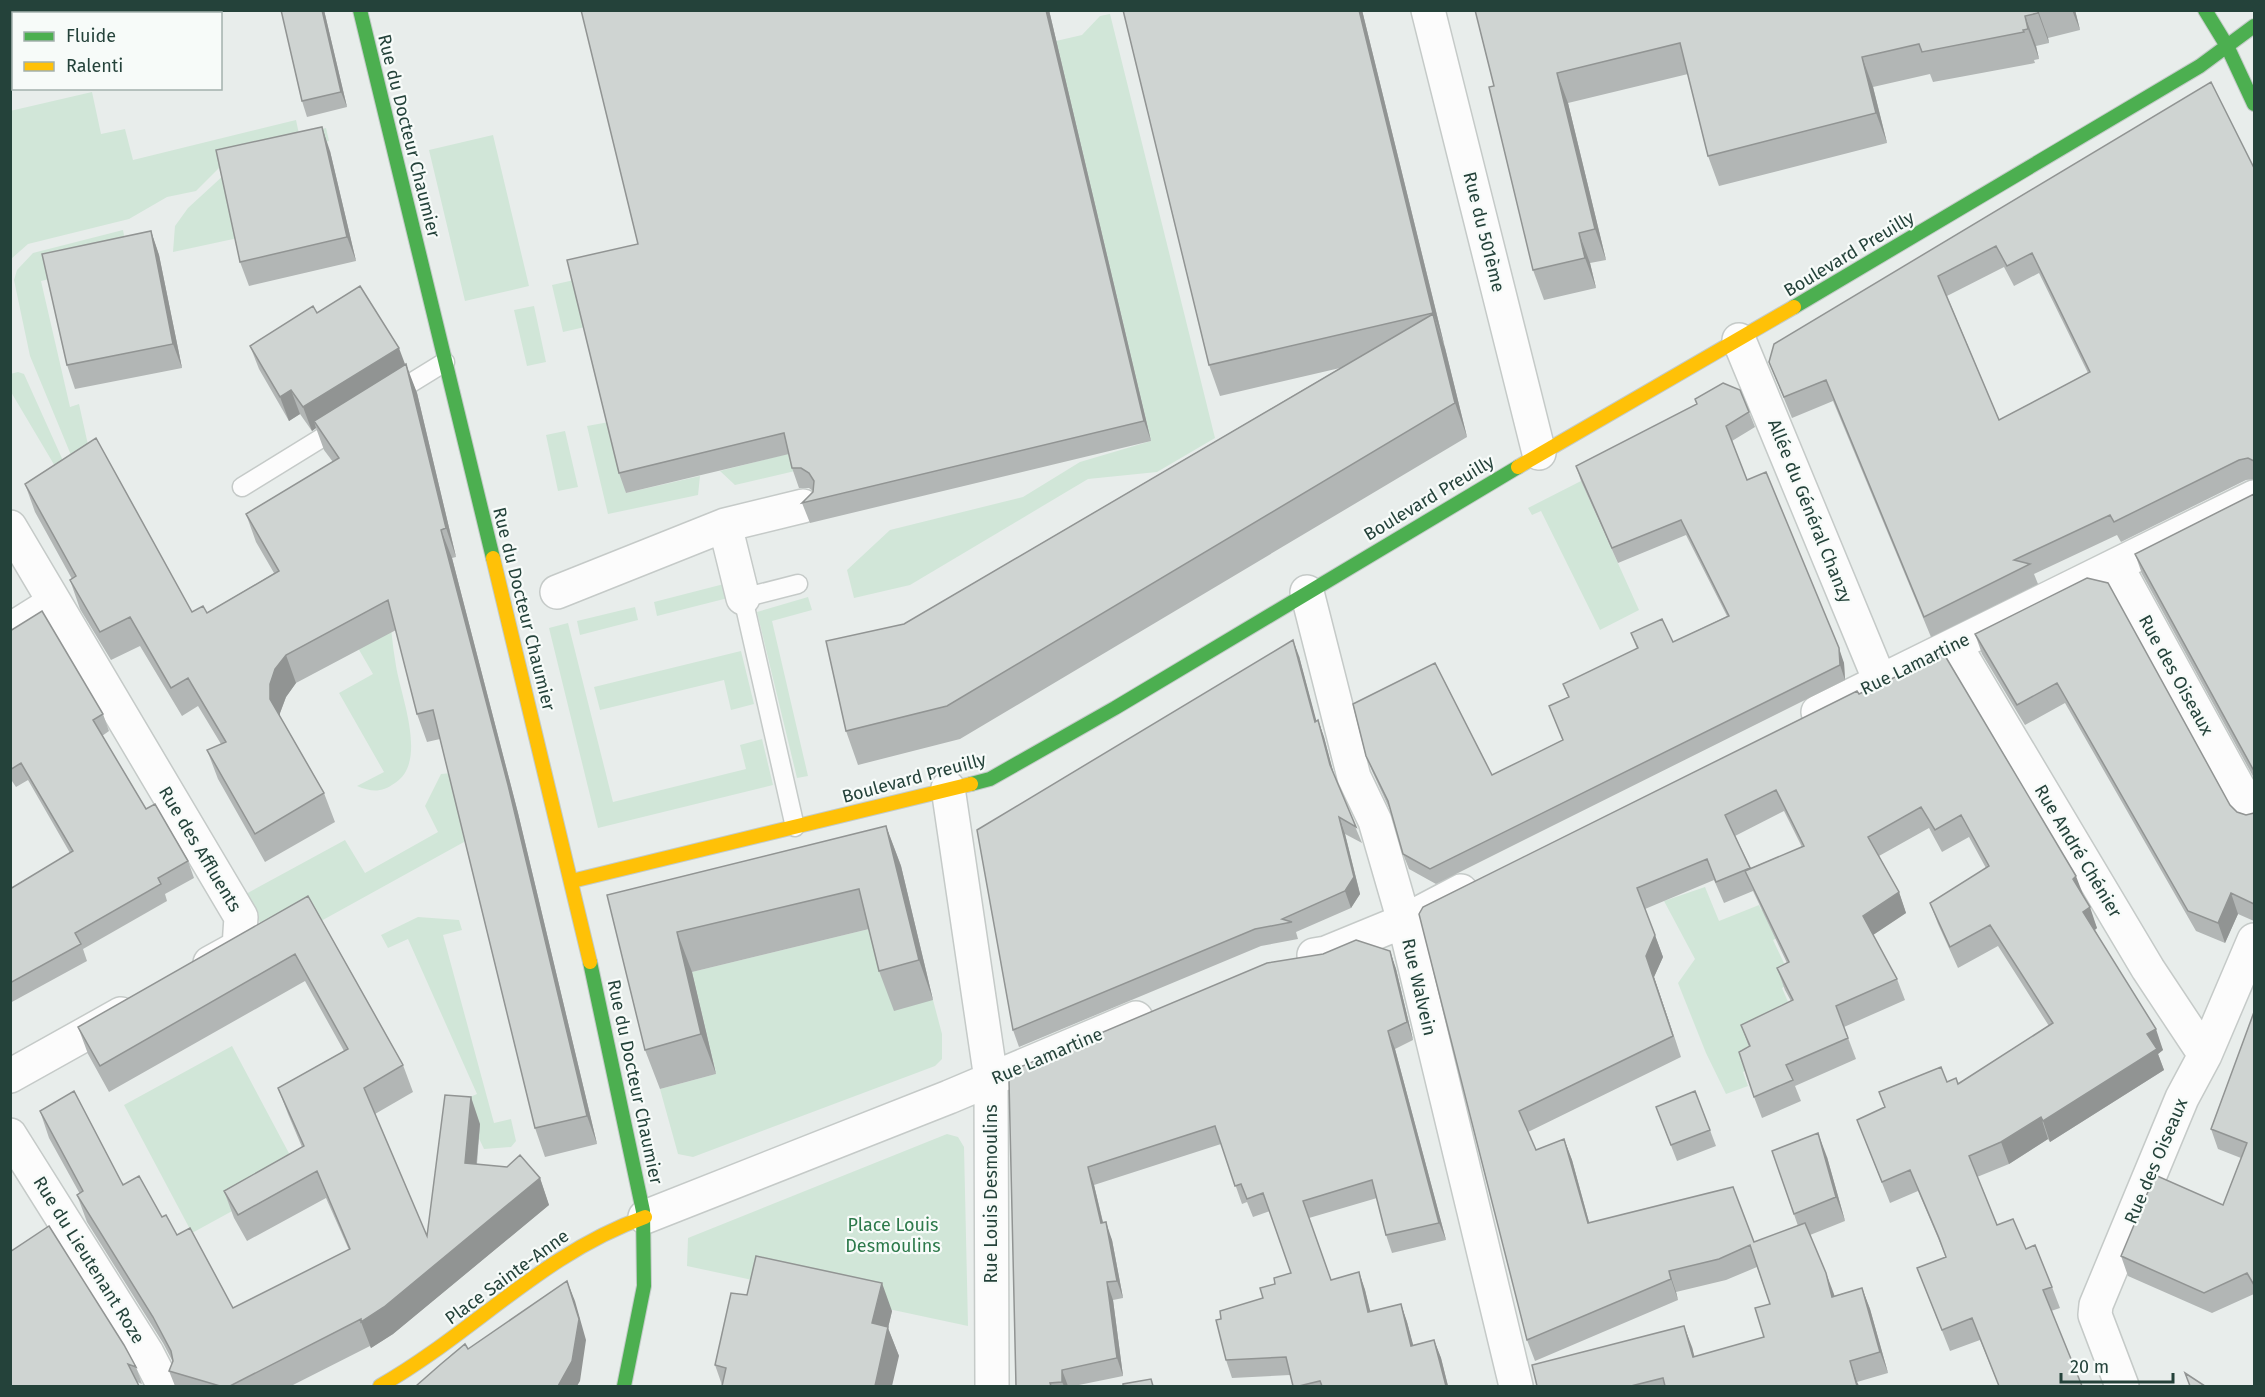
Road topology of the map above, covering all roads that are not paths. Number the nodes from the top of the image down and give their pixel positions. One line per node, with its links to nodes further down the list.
1 (360, 10): 8 (street, Rue du Docteur Chaumier)
2 (1428, 10): 11 (street, Rue du 501ème)
3 (2205, 10): 5 (street)
4 (2254, 26): 5 (street, Boulevard Preuilly)
5 (2227, 46): 6 (street); 7 (street, Boulevard Preuilly)
6 (2254, 104)
7 (1739, 340): 11 (street, Boulevard Preuilly); 25 (street, Allée du Général Chanzy)
8 (445, 362): 9 (lane); 31 (street, Rue du Docteur Chaumier)
9 (374, 406)
10 (354, 418): 12 (lane)
11 (1539, 453): 20 (street, Boulevard Preuilly)
12 (242, 487)
13 (2254, 496): 17 (street, Rue Lamartine)
14 (803, 506): 15 (street)
15 (725, 525): 19 (street); 21 (street)
16 (10, 527): 22 (street, Rue des Affluents)
17 (2116, 565): 24 (street, Rue Lamartine); 28 (street, Rue des Oiseaux)
18 (798, 584): 21 (lane)
19 (557, 592)
20 (1307, 592): 27 (street, Boulevard Preuilly); 32 (street, Rue Walvein)
21 (743, 598): 29 (lane)
22 (53, 603): 23 (street); 35 (street, Rue des Affluents)
23 (10, 630)
24 (1955, 645): 25 (street, Rue Lamartine); 38 (street, Rue André Chénier)
25 (1880, 681): 26 (street, Rue Lamartine)
26 (1788, 728)
27 (948, 788): 29 (street, Boulevard Preuilly); 40 (street, Rue Louis Desmoulins)
28 (2254, 816)
29 (795, 827): 31 (street, Boulevard Preuilly)
30 (1492, 876): 32 (street)
31 (572, 881): 42 (street, Rue du Docteur Chaumier)
32 (1404, 921): 34 (street); 48 (street, Rue Walvein)
33 (2254, 940): 38 (street, Rue des Oiseaux)
34 (1280, 961)
35 (187, 976)
36 (146, 1000): 39 (street)
37 (1159, 1009): 40 (street, Rue Lamartine)
38 (2205, 1055): 49 (street, Rue des Oiseaux)
39 (10, 1077)
40 (991, 1079): 42 (street, Rue Lamartine); 47 (street, Rue Louis Desmoulins)
41 (10, 1135): 44 (street, Rue du Lieutenant Roze)
42 (645, 1217): 43 (street, Place Sainte-Anne); 46 (street, Rue du Docteur Chaumier)
43 (393, 1382): 45 (street, Place Sainte-Anne)
44 (164, 1386)
45 (380, 1386)
46 (624, 1386)
47 (992, 1386)
48 (1516, 1386)
49 (2122, 1386)

